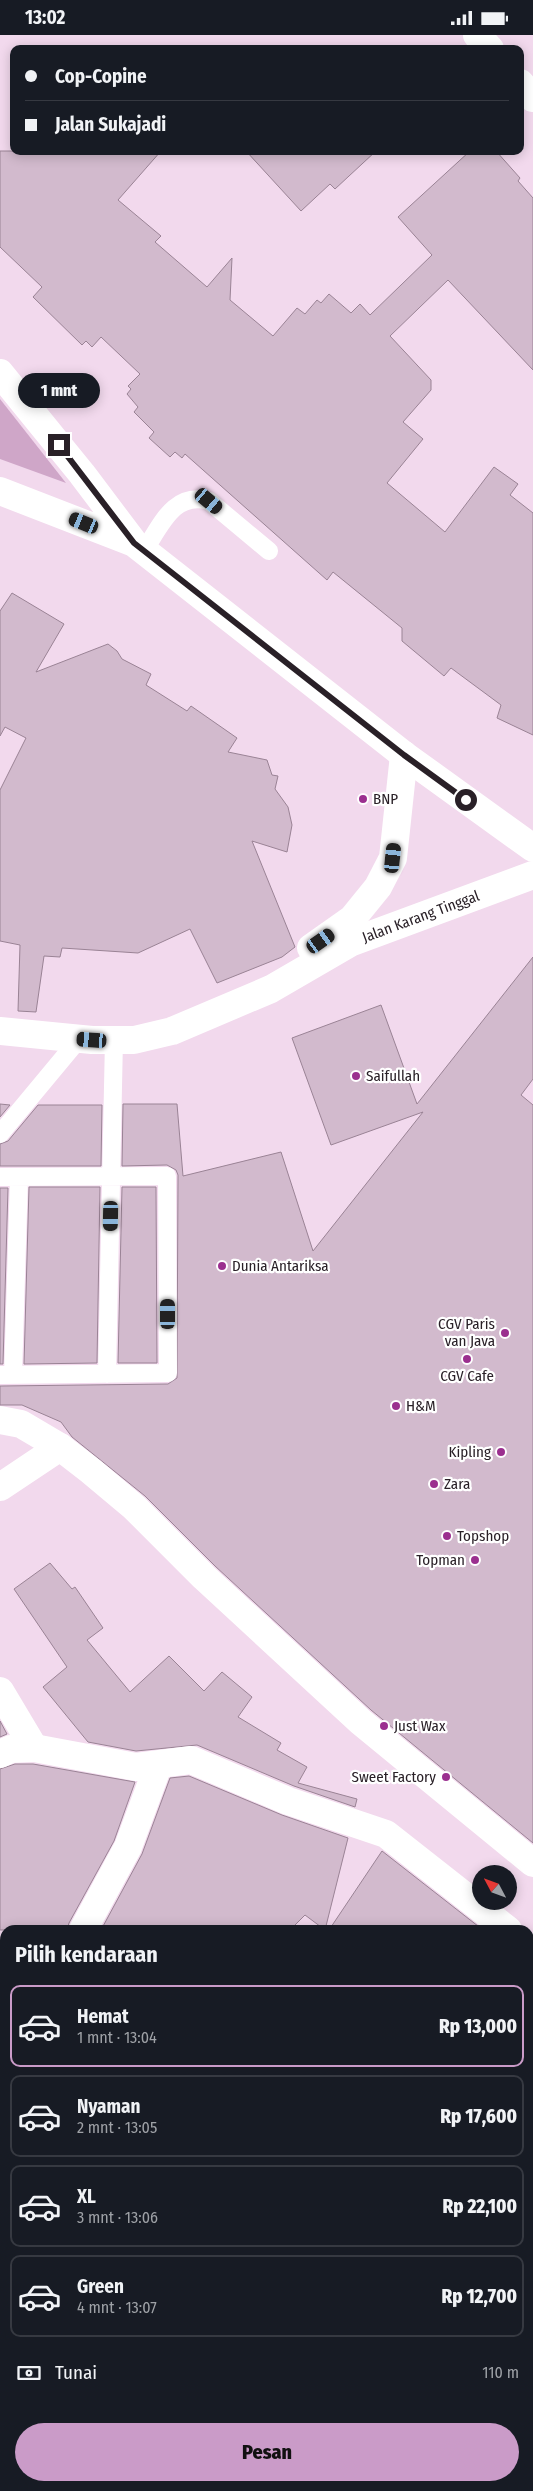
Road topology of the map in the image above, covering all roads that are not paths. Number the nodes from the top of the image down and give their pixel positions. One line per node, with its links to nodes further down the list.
1 (477, 35): 2 (street)
2 (486, 45)
3 (524, 87): 4 (street)
4 (533, 97)
5 (0, 373): 7 (street)
6 (0, 491): 7 (street)
7 (139, 547): 8 (lane); 9 (street)
8 (270, 551)
9 (404, 755): 10 (street); 12 (street, Jalan Karang Tinggal)
10 (533, 848)
11 (533, 875): 12 (street, Jalan Karang Tinggal)
12 (230, 1006): 15 (street, Jalan Karang Tinggal)
13 (0, 1031): 14 (street, Jalan Karang Tinggal)
14 (79, 1039): 15 (street, Jalan Karang Tinggal); 16 (lane)
15 (114, 1039): 17 (lane)
16 (0, 1134)
17 (112, 1176): 19 (lane); 20 (lane); 20 (lane)
18 (0, 1177): 19 (lane)
19 (19, 1177): 21 (lane)
20 (107, 1374): 21 (lane)
21 (7, 1375)
22 (0, 1420): 23 (street)
23 (60, 1447): 24 (street); 29 (street)
24 (0, 1487)
25 (0, 1691): 26 (street)
26 (34, 1748): 27 (street); 28 (street)
27 (0, 1754)
28 (158, 1766): 30 (street); 31 (street)
29 (533, 1863)
30 (85, 1925)
31 (494, 1925)

